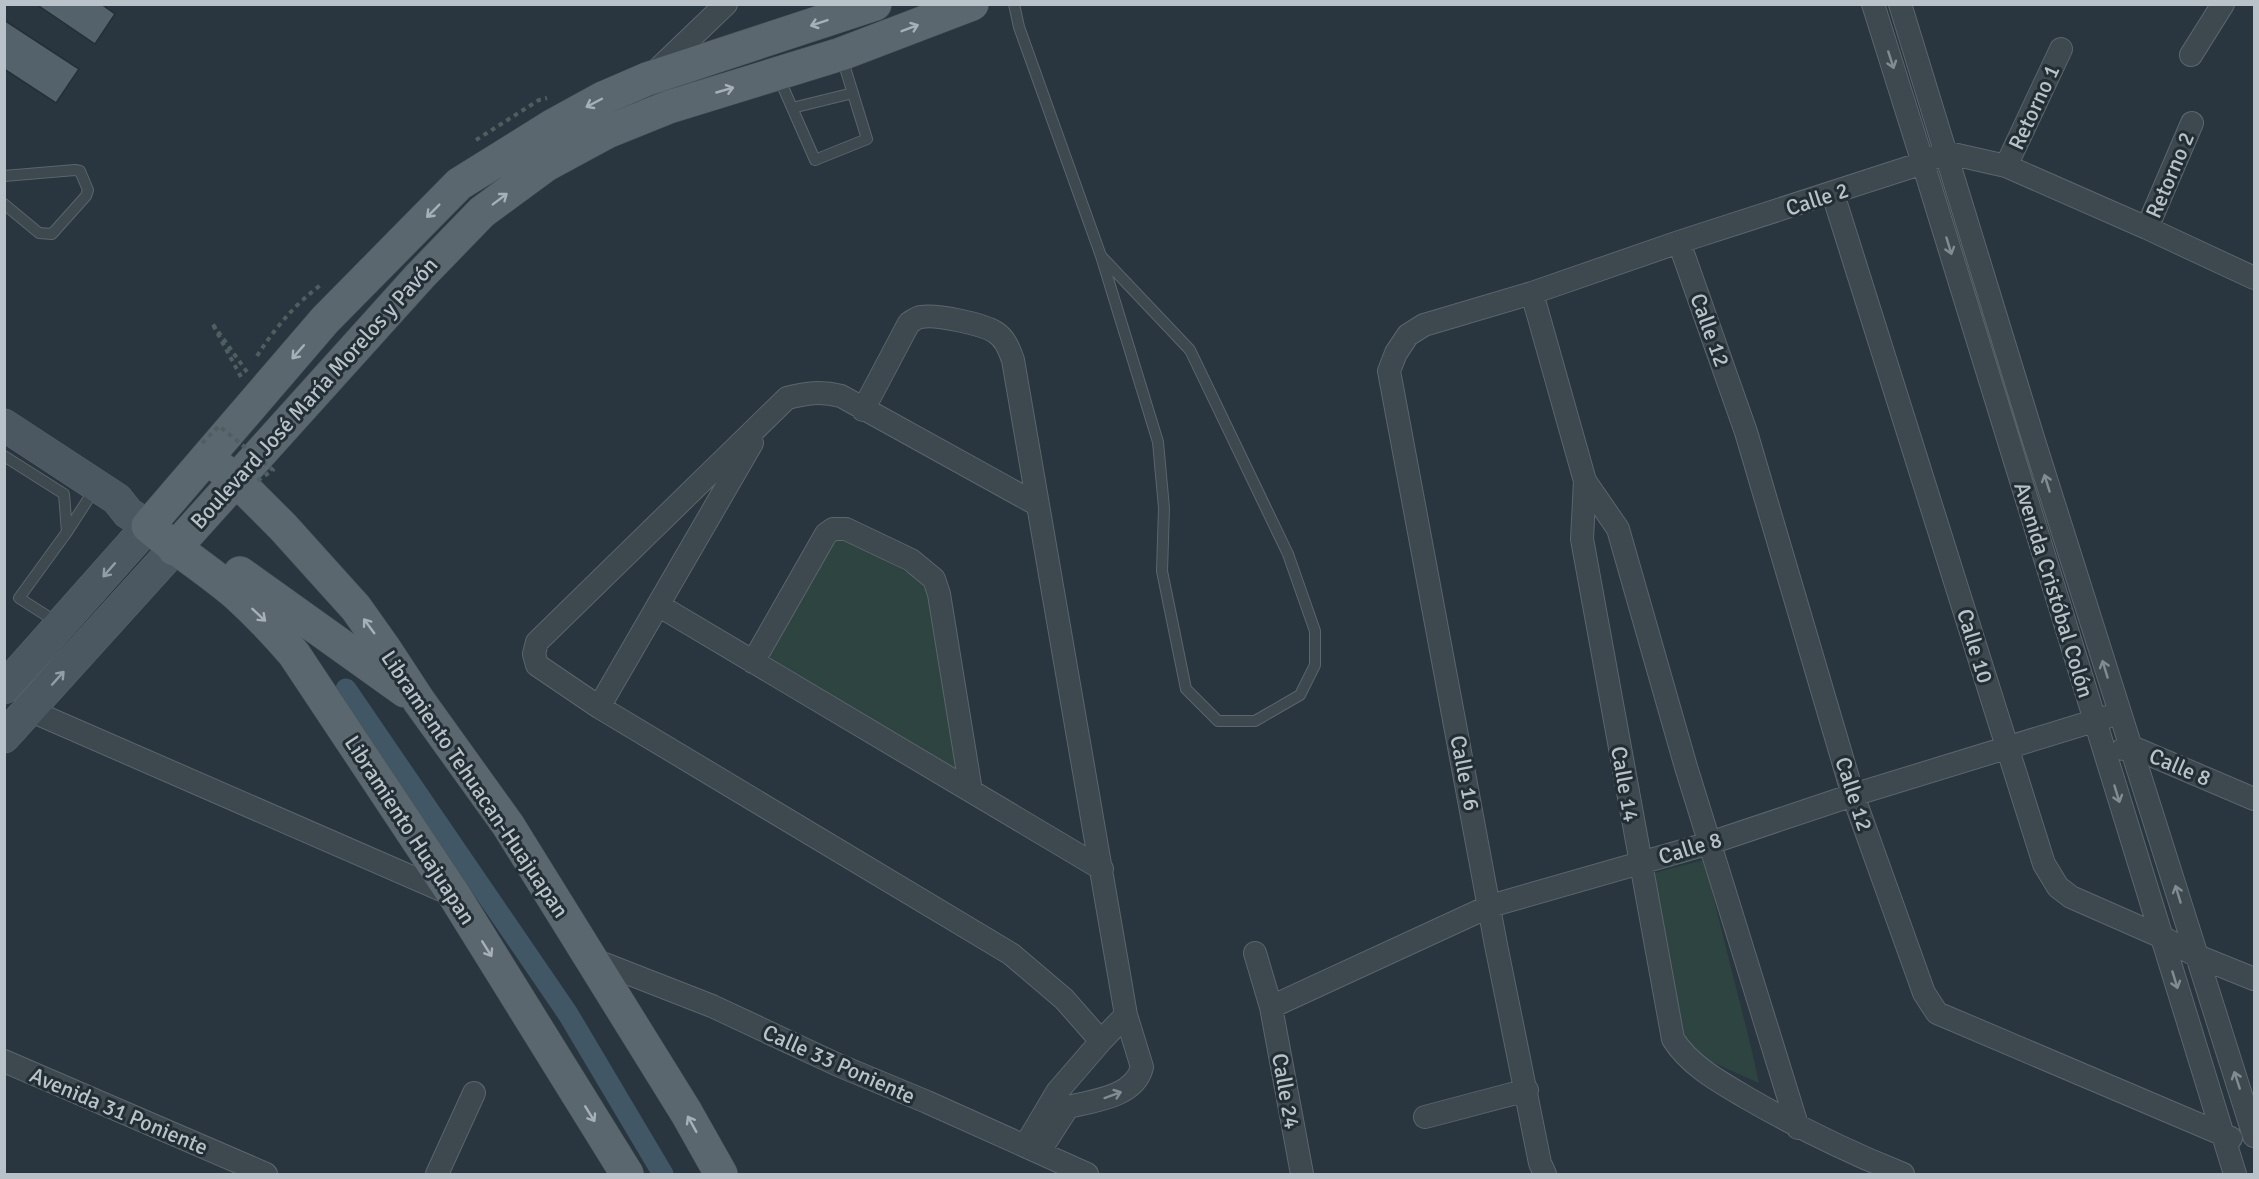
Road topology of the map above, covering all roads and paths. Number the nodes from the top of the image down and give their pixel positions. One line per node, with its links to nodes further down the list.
1 (726, 4): 12 (street)
2 (875, 4): 12 (main road, Boulevard José María Morelos y Pavón, one-way to 12)
3 (972, 4): 9 (main road, Boulevard José María Morelos y Pavón, one-way to 3)
4 (1014, 4): 24 (lane)
5 (1872, 4): 17 (street, Avenida Cristóbal Colón, one-way to 17)
6 (1900, 4): 16 (street, Avenida Cristóbal Colón)
7 (2223, 4): 10 (street)
8 (2061, 49): 18 (street, Retorno 1)
9 (841, 54): 11 (main road, Boulevard José María Morelos y Pavón); 13 (lane)
10 (2191, 55)
11 (777, 75): 14 (lane); 35 (main road, Boulevard José María Morelos y Pavón, one-way to 11)
12 (647, 79): 32 (main road, Boulevard José María Morelos y Pavón, one-way to 32)
13 (853, 93): 14 (lane); 14 (lane)
14 (792, 108)
15 (2192, 123): 22 (street, Retorno 2)
16 (1944, 152): 17 (street, Calle 2); 18 (street); 31 (street, Avenida Cristóbal Colón)
17 (1923, 163): 20 (street, Calle 2); 33 (street, Avenida Cristóbal Colón, one-way to 33)
18 (2006, 166): 22 (street)
19 (4, 176): 21 (lane)
20 (1833, 194): 23 (street, Calle 2); 55 (street, Calle 10)
21 (4, 204)
22 (2147, 228): 25 (street)
23 (1679, 242): 26 (street, Calle 2); 58 (street, Calle 12)
24 (1101, 256): 24 (lane)
25 (2254, 278)
26 (1532, 293): 27 (street, Calle 2); 36 (street, Calle 14)
27 (1389, 371): 64 (street, Calle 16)
28 (863, 410): 29 (street); 38 (street); 38 (street)
29 (766, 419): 42 (street); 49 (street)
30 (4, 425): 37 (main road)
31 (2034, 441): 33 (street); 51 (street, Avenida Cristóbal Colón, one-way to 31)
32 (204, 450): 35 (main road, Libramiento Tehuacan-Huajuapan); 35 (path, bridge); 39 (main road, Boulevard José María Morelos y Pavón)
33 (2011, 451): 52 (street, Avenida Cristóbal Colón)
34 (4, 456): 40 (lane)
35 (247, 481): 41 (main road, Boulevard José María Morelos y Pavón); 48 (main road, Libramiento Tehuacan-Huajuapan, one-way to 35)
36 (1585, 481): 60 (street, Calle 14); 61 (street, Calle 14)
37 (106, 493): 39 (main road); 40 (lane)
38 (1038, 505): 62 (street)
39 (153, 520): 41 (main road); 43 (main road, Boulevard José María Morelos y Pavón, one-way to 43)
40 (68, 532): 43 (lane)
41 (180, 541): 44 (main road); 45 (main road, Libramiento Huajuapan, one-way to 45); 50 (main road, Boulevard José María Morelos y Pavón, one-way to 41)
42 (658, 605): 46 (street); 49 (street)
43 (61, 625): 47 (main road, Boulevard José María Morelos y Pavón)
44 (321, 631): 45 (main road); 48 (main road)
45 (294, 654): 63 (main road, Libramiento Huajuapan)
46 (753, 662): 57 (street); 57 (street)
47 (4, 688)
48 (419, 701): 68 (main road, Libramiento Tehuacan-Huajuapan)
49 (599, 707): 72 (street)
50 (29, 710): 53 (main road, Boulevard José María Morelos y Pavón); 63 (street)
51 (2119, 713): 52 (street, Calle 8); 54 (street, Avenida Cristóbal Colón)
52 (2094, 721): 55 (street, Calle 8); 56 (street, Avenida Cristóbal Colón)
53 (4, 737)
54 (2132, 747): 56 (street, Calle 8); 59 (street, Calle 8); 67 (street, Avenida Cristóbal Colón, one-way to 54)
55 (2007, 749): 58 (street, Calle 8); 65 (street, Calle 10)
56 (2104, 753): 65 (street, Avenida Cristóbal Colón, one-way to 65)
57 (971, 791): 62 (street)
58 (1853, 795): 60 (street, Calle 8); 79 (street, Calle 12)
59 (2254, 799)
60 (1710, 843): 61 (street, Calle 8); 78 (street, Calle 14)
61 (1640, 863): 64 (street, Calle 8); 78 (street, Calle 14)
62 (1102, 870): 71 (street)
63 (454, 895): 85 (main road, Libramiento Huajuapan, one-way to 85)
64 (1490, 906): 70 (street, Calle 8); 74 (street, Calle 16)
65 (2162, 937): 67 (street, Calle 10); 79 (street, Avenida Cristóbal Colón, one-way to 79)
66 (1255, 953): 70 (street, Calle 24)
67 (2198, 956): 69 (street, Calle 10); 80 (street, Avenida Cristóbal Colón, one-way to 67)
68 (589, 958): 82 (street, Calle 33 Poniente); 86 (main road, Libramiento Tehuacan-Huajuapan, one-way to 68)
69 (2254, 979)
70 (1271, 1007): 88 (street, Calle 24)
71 (1126, 1015): 72 (street); 76 (street, one-way to 71)
72 (1101, 1041): 76 (street)
73 (4, 1061): 83 (street, Avenida 31 Poniente)
74 (1527, 1090): 77 (street); 89 (street, Calle 16)
75 (474, 1093): 84 (street)
76 (1063, 1100): 82 (street)
77 (1425, 1117)
78 (1798, 1128): 90 (street, Calle 14)
79 (2222, 1134): 81 (street, Calle 12); 91 (street, Avenida Cristóbal Colón)
80 (2254, 1136)
81 (2254, 1147)
82 (1032, 1149): 87 (street, Calle 33 Poniente)
83 (266, 1174)
84 (437, 1174)
85 (627, 1174)
86 (721, 1174)
87 (1087, 1174)
88 (1302, 1174)
89 (1545, 1174)
90 (1903, 1174)
91 (2235, 1174)

